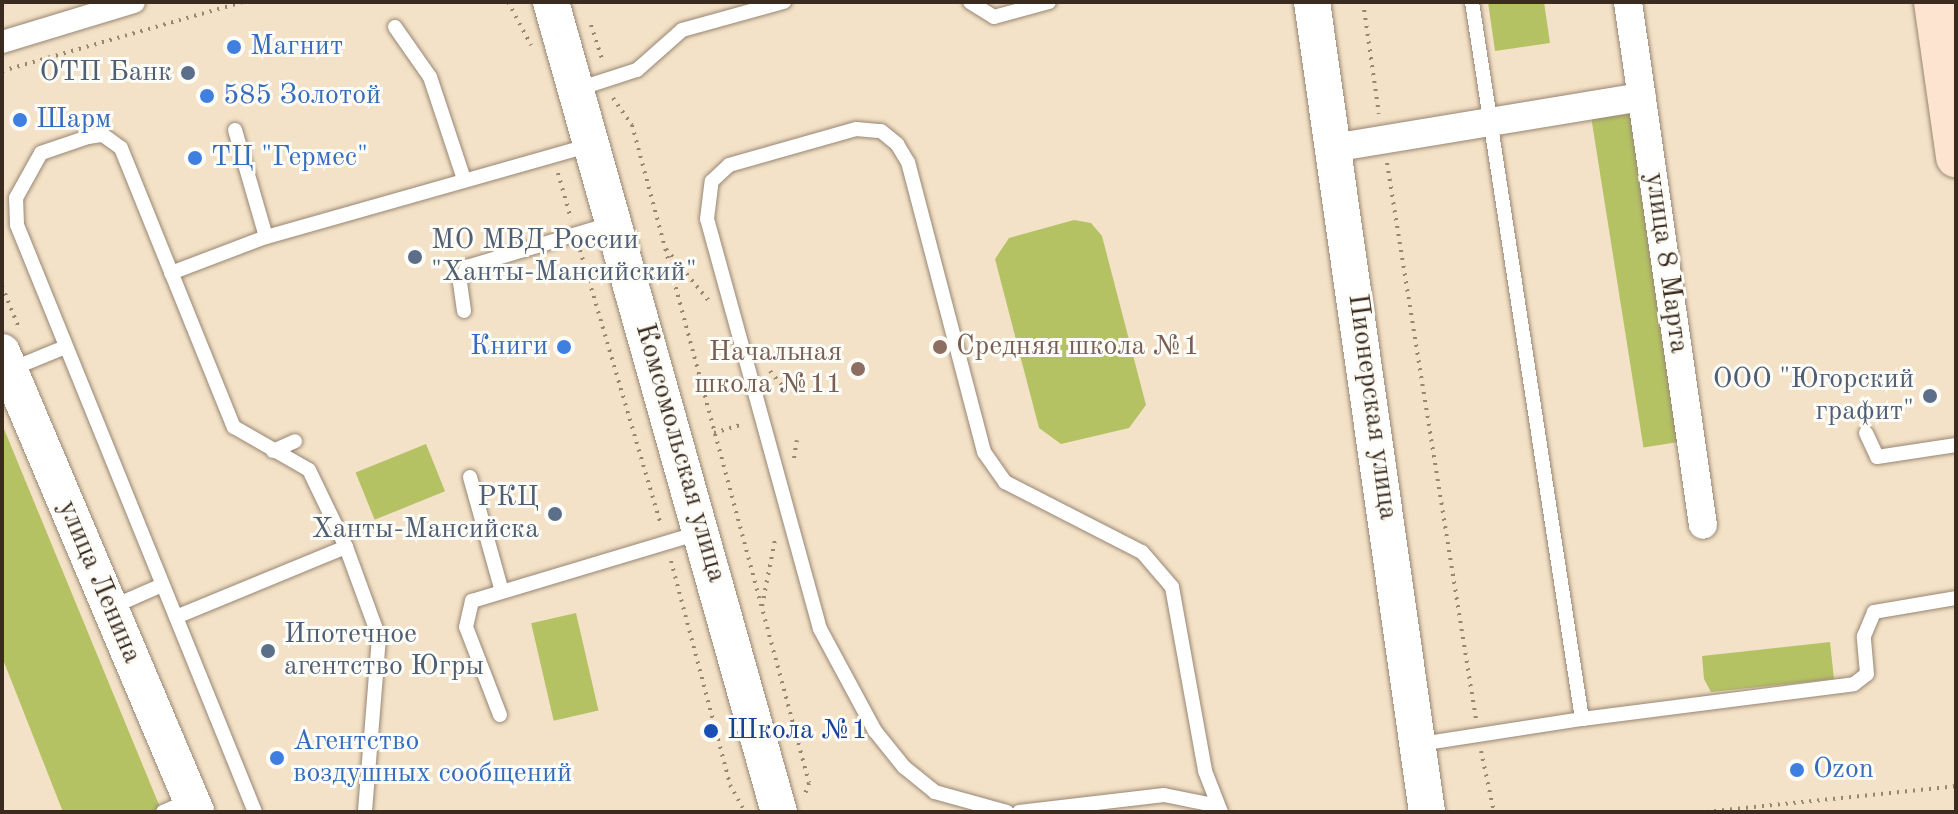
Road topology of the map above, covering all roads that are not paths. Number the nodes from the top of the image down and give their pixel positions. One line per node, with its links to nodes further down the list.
1 (134, 2): 11 (street)
2 (551, 2): 12 (street, Комсомольская улица)
3 (784, 2): 12 (lane)
4 (970, 2): 5 (lane)
5 (1049, 2)
6 (1312, 2): 17 (street, Пионерская улица)
7 (1472, 2): 14 (lane)
8 (1628, 2): 13 (street, улица 8 Марта)
9 (1934, 2): 18 (main road)
10 (395, 27): 19 (lane)
11 (2, 42)
12 (593, 84): 16 (street, Комсомольская улица)
13 (1642, 97): 14 (street); 31 (street, улица 8 Марта)
14 (1490, 122): 17 (street); 40 (lane)
15 (235, 130): 21 (lane)
16 (594, 144): 19 (lane); 20 (street, Комсомольская улица)
17 (1333, 148): 41 (street, Пионерская улица)
18 (1956, 157)
19 (464, 179): 21 (lane)
20 (615, 223): 23 (lane); 32 (street, Комсомольская улица)
21 (266, 237): 22 (lane)
22 (171, 273): 24 (lane); 29 (lane)
23 (464, 311)
24 (65, 347): 25 (lane); 34 (lane)
25 (9, 382): 37 (street, улица Ленина)
26 (1866, 433): 28 (lane)
27 (295, 441): 29 (lane)
28 (1956, 445)
29 (273, 451): 33 (lane)
30 (470, 477): 35 (lane)
31 (1703, 525)
32 (702, 532): 35 (lane); 43 (street, Комсомольская улица)
33 (346, 547): 38 (lane); 46 (lane)
34 (162, 585): 37 (lane); 38 (lane)
35 (501, 588): 39 (lane)
36 (1956, 598): 40 (lane)
37 (111, 608): 42 (street, улица Ленина)
38 (176, 617): 45 (lane)
39 (500, 715)
40 (1582, 719): 41 (lane)
41 (1420, 744): 49 (street, Пионерская улица)
42 (183, 808)
43 (791, 808)
44 (1220, 809): 47 (lane); 48 (lane)
45 (255, 812)
46 (365, 812)
47 (1007, 812)
48 (1019, 812)
49 (1427, 812)

